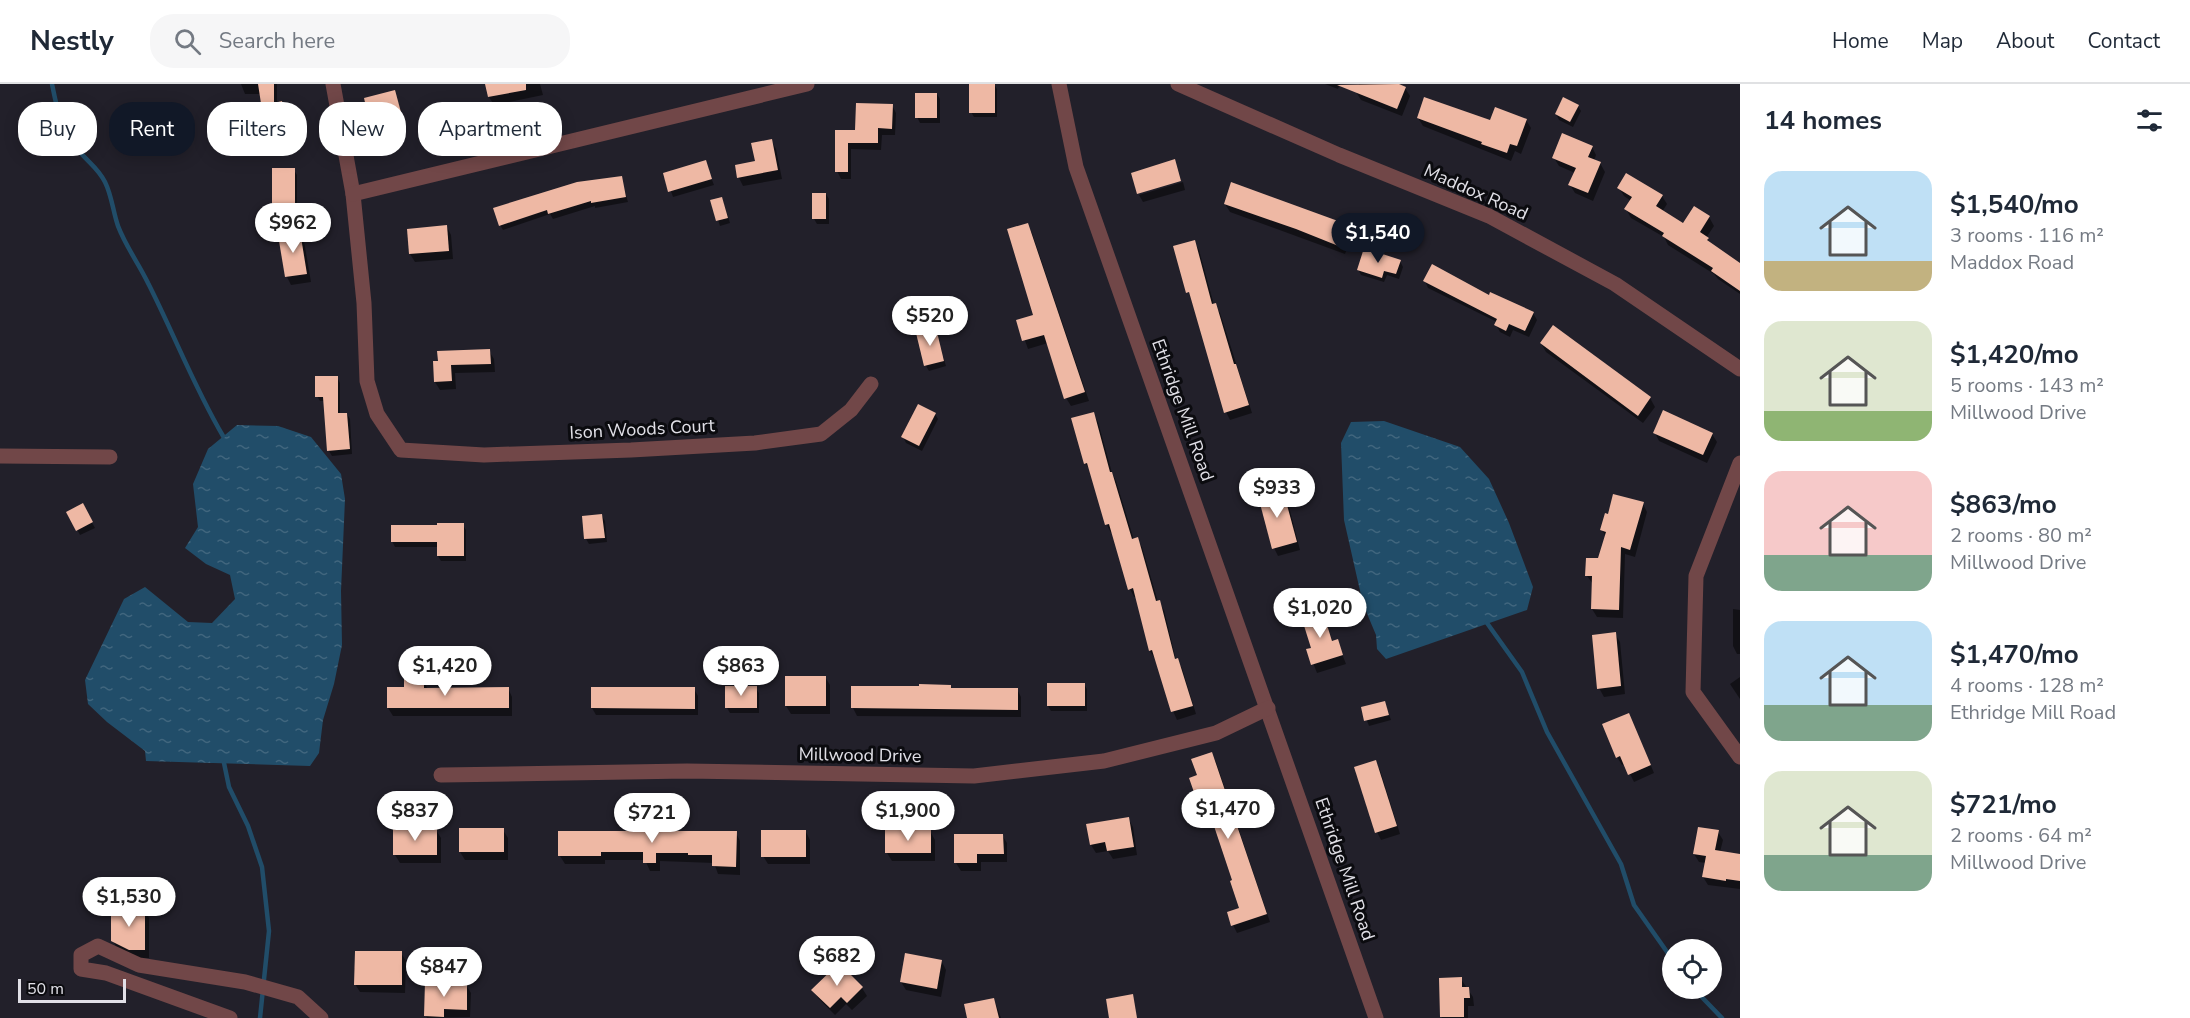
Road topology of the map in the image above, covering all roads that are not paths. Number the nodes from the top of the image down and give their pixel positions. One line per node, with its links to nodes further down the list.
1 (333, 84): 5 (street)
2 (807, 84): 5 (street)
3 (1059, 84): 11 (street, Ethridge Mill Road)
4 (1178, 84): 6 (street, Maddox Road)
5 (353, 194): 7 (street, Ison Woods Court)
6 (1740, 369)
7 (871, 384)
8 (0, 456): 9 (street)
9 (110, 457)
10 (1740, 463): 12 (street)
11 (1268, 708): 13 (street, Millwood Drive); 16 (street, Ethridge Mill Road)
12 (1740, 757)
13 (441, 776)
14 (230, 1018): 15 (street)
15 (321, 1018)
16 (1376, 1018)

